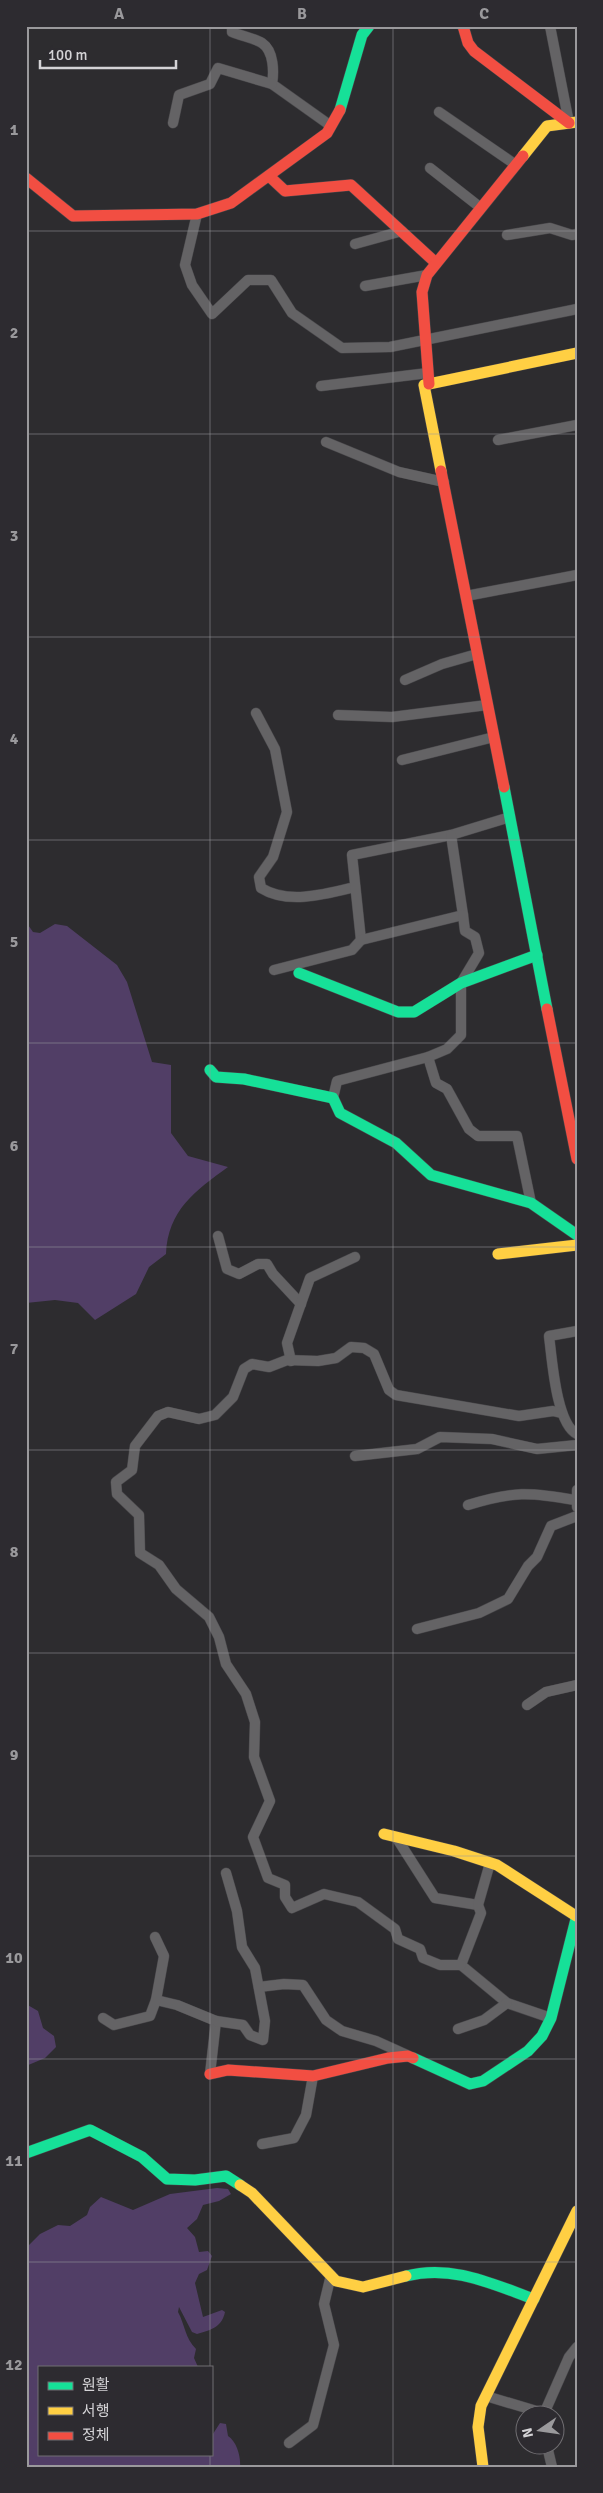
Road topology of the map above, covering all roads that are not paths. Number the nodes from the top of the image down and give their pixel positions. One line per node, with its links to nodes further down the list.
1 (232, 26): 5 (street)
2 (369, 26): 9 (street)
3 (463, 26): 8 (street)
4 (550, 26): 8 (street)
5 (272, 84): 7 (street); 9 (street)
6 (439, 112): 10 (street)
7 (173, 123)
8 (573, 123): 10 (street)
9 (331, 126): 12 (street)
10 (516, 165): 14 (street)
11 (430, 168): 14 (street)
12 (269, 176): 15 (street); 16 (street)
13 (26, 178): 15 (street)
14 (481, 208): 20 (street)
15 (196, 214): 24 (street)
16 (402, 231): 19 (street); 20 (street)
17 (577, 234): 18 (street)
18 (508, 235)
19 (355, 244)
20 (436, 263): 21 (street)
21 (427, 275): 22 (street); 24 (street)
22 (366, 286)
23 (577, 309): 24 (street)
24 (426, 340): 26 (street)
25 (577, 353): 26 (street)
26 (428, 378): 27 (street); 31 (street)
27 (321, 386)
28 (577, 425): 29 (street)
29 (498, 440)
30 (326, 442): 31 (street)
31 (444, 482): 33 (street)
32 (577, 575): 33 (street)
33 (466, 596): 34 (street)
34 (477, 654): 35 (street); 36 (street)
35 (405, 680)
36 (487, 705): 38 (street); 39 (street)
37 (256, 713): 43 (street)
38 (338, 715)
39 (494, 737): 40 (street); 41 (street)
40 (402, 760)
41 (510, 817): 42 (street); 46 (street)
42 (451, 835): 43 (street); 44 (street)
43 (355, 887): 45 (street)
44 (463, 915): 45 (street); 49 (street)
45 (361, 940): 47 (street)
46 (537, 955): 49 (street); 53 (street)
47 (274, 970)
48 (299, 973): 49 (street)
49 (461, 983): 50 (street)
50 (428, 1057): 52 (street); 54 (street)
51 (210, 1070): 52 (street)
52 (333, 1098): 54 (street)
53 (577, 1159)
54 (531, 1203): 56 (street)
55 (218, 1236): 60 (street)
56 (577, 1236)
57 (577, 1245): 58 (street)
58 (498, 1254)
59 (355, 1257): 60 (street)
60 (301, 1304): 62 (street)
61 (577, 1331): 63 (street)
62 (290, 1360): 63 (street); 80 (street)
63 (561, 1413): 64 (street)
64 (577, 1434)
65 (577, 1444): 66 (street)
66 (354, 1456)
67 (576, 1499): 68 (street)
68 (468, 1505)
69 (577, 1516): 70 (street)
70 (417, 1629)
71 (577, 1685): 72 (street)
72 (527, 1705)
73 (384, 1834): 74 (street)
74 (396, 1837): 75 (street); 77 (street)
75 (490, 1863): 77 (street); 78 (street)
76 (226, 1874): 81 (street)
77 (478, 1905): 80 (street)
78 (575, 1913): 85 (street)
79 (155, 1937): 82 (street)
80 (462, 1965): 83 (street)
81 (259, 1987): 86 (street); 88 (street)
82 (156, 2000): 84 (street); 86 (street)
83 (507, 2003): 85 (street); 87 (street)
84 (103, 2018)
85 (551, 2018): 88 (street)
86 (216, 2021): 89 (street)
87 (458, 2029)
88 (408, 2056): 90 (street)
89 (210, 2074): 90 (street)
90 (313, 2076): 91 (street)
91 (262, 2144)
92 (26, 2153): 94 (street)
93 (576, 2216): 95 (street)
94 (331, 2275): 95 (street); 100 (street)
95 (534, 2299): 97 (street)
96 (577, 2347): 99 (street)
97 (486, 2396): 98 (street); 101 (street)
98 (518, 2406)
99 (547, 2406)
100 (289, 2443)
101 (483, 2467)

